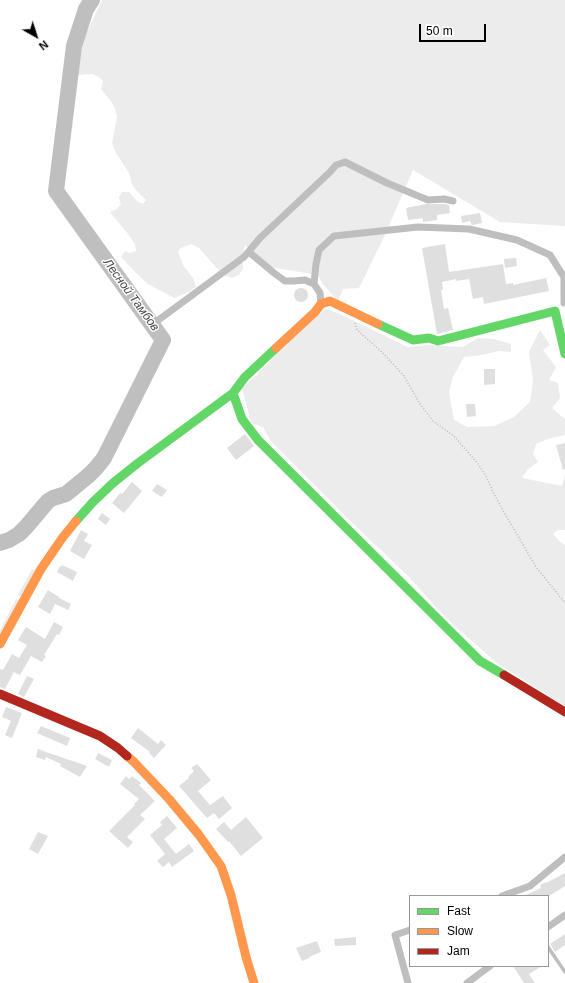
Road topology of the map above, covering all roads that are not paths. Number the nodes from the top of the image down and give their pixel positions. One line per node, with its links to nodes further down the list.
1 (452, 202): 2 (street)
2 (249, 252): 3 (street); 7 (street)
3 (314, 284): 4 (street); 5 (street)
4 (565, 303): 6 (street)
5 (321, 304): 6 (street); 9 (street)
6 (555, 311): 8 (street)
7 (153, 324)
8 (565, 354)
9 (233, 394): 10 (street); 12 (street)
10 (0, 644)
11 (0, 694): 21 (street)
12 (565, 712)
13 (565, 856): 14 (street)
14 (505, 895)
15 (565, 915): 16 (street)
16 (549, 926)
17 (409, 930): 22 (street)
18 (549, 948): 20 (lane)
19 (489, 967): 23 (street)
20 (565, 972)
21 (254, 983)
22 (408, 983)
23 (467, 983)

